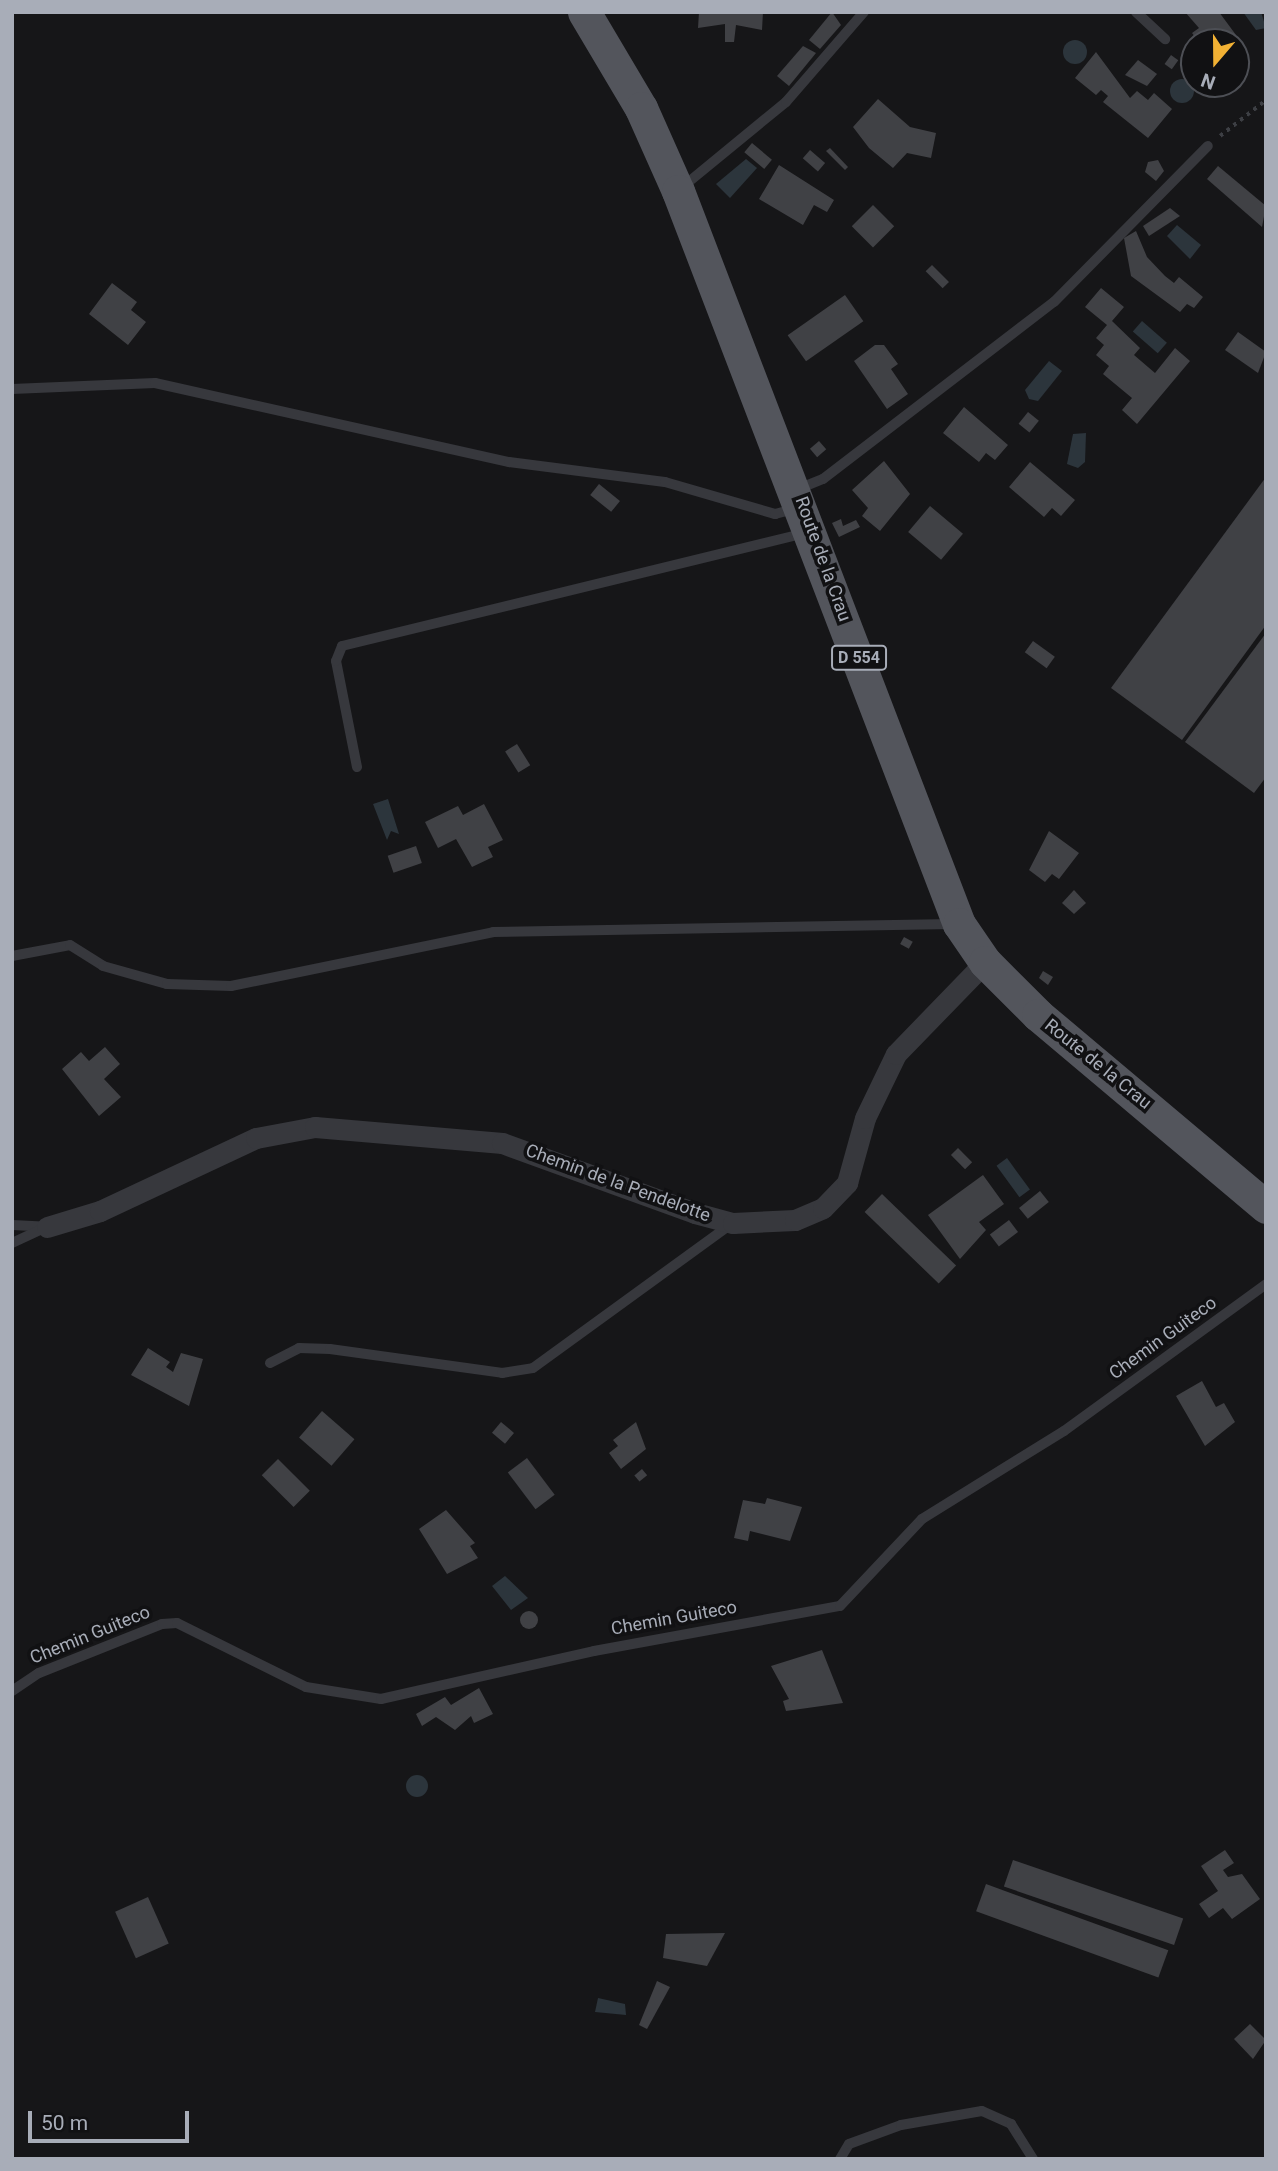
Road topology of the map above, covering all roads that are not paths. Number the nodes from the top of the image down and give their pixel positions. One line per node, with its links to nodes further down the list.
1 (584, 12): 6 (main road, Route de la Crau / D 554)
2 (864, 12): 6 (lane)
3 (1136, 12): 4 (lane)
4 (1165, 39)
5 (1208, 146): 8 (lane)
6 (678, 191): 8 (main road, Route de la Crau / D 554)
7 (12, 389): 8 (lane)
8 (805, 509): 9 (lane); 10 (main road, Route de la Crau / D 554)
9 (357, 766)
10 (959, 924): 11 (lane); 12 (main road, Route de la Crau / D 554)
11 (12, 956)
12 (985, 962): 13 (main road, Route de la Crau / D 554); 14 (street, Chemin de la Pendelotte)
13 (1266, 1207)
14 (733, 1223): 16 (street, Chemin de la Pendelotte); 19 (lane)
15 (12, 1225): 16 (lane)
16 (47, 1227): 17 (lane)
17 (12, 1243)
18 (1266, 1284): 20 (lane, Chemin Guiteco)
19 (270, 1363)
20 (12, 1691)
21 (840, 2159): 22 (lane)
22 (1033, 2159)

